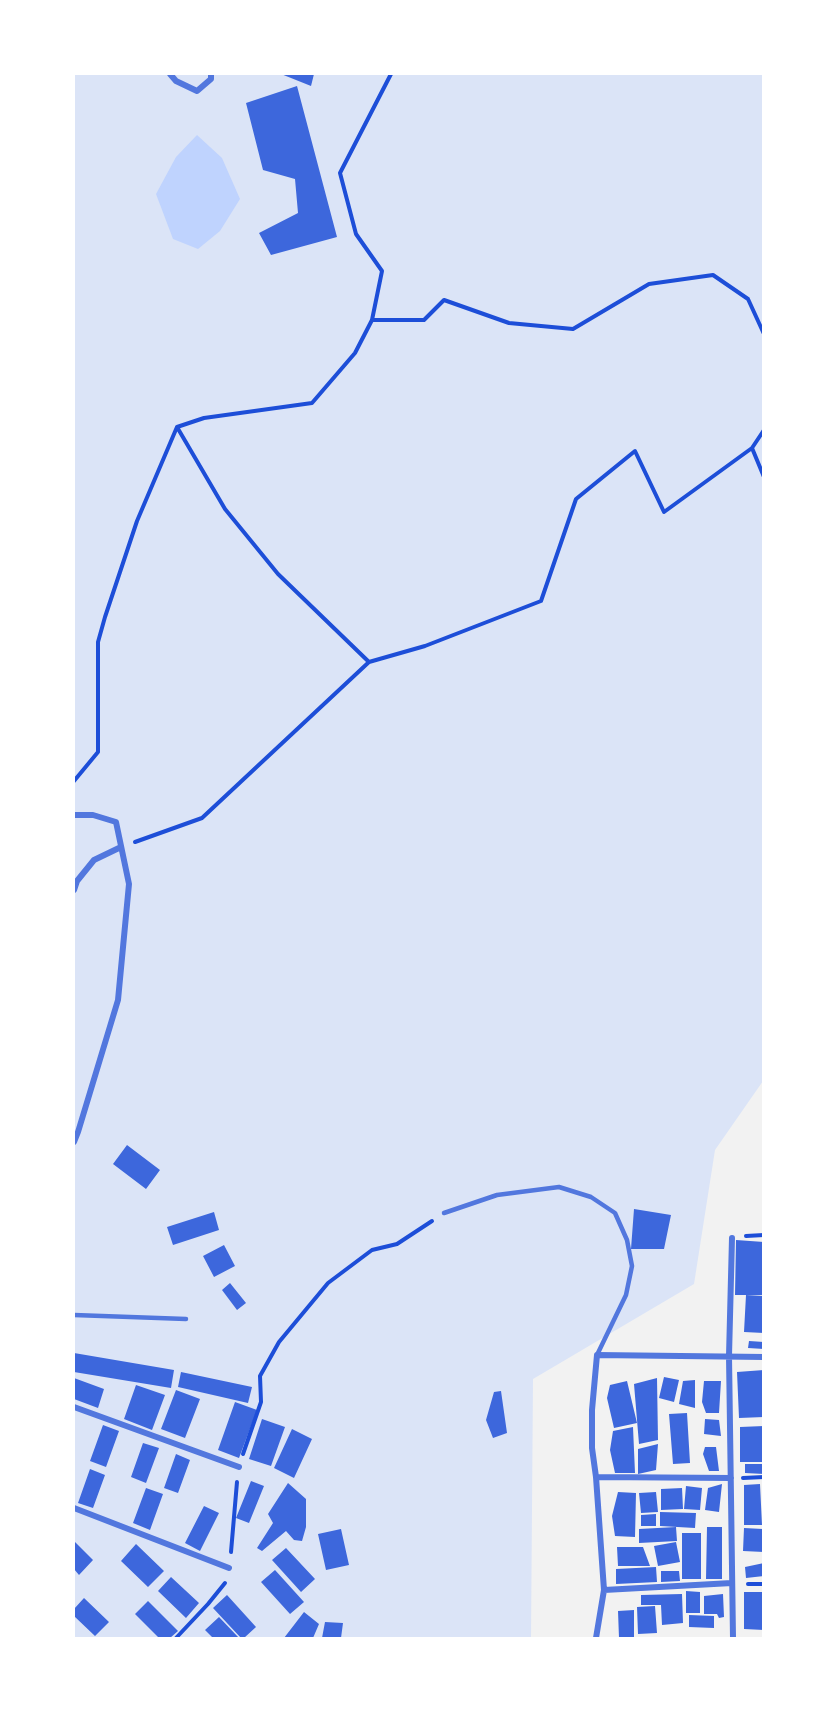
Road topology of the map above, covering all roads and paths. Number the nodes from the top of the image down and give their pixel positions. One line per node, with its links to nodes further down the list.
1 (170, 74): 2 (street)
2 (211, 74)
3 (391, 74): 4 (path)
4 (372, 320): 5 (path); 6 (path)
5 (764, 334)
6 (177, 427): 10 (path); 11 (path)
7 (764, 430): 8 (path)
8 (752, 448): 9 (path); 10 (path)
9 (764, 477)
10 (369, 662): 13 (path)
11 (74, 781)
12 (74, 815): 13 (street)
13 (121, 847): 14 (street); 15 (street)
14 (74, 890)
15 (74, 1142)
16 (444, 1213): 20 (lane); 24 (path)
17 (732, 1238): 21 (street)
18 (74, 1315): 19 (lane)
19 (186, 1319)
20 (597, 1355): 21 (street); 25 (street)
21 (729, 1356): 22 (street); 26 (street)
22 (764, 1357)
23 (74, 1407): 24 (street)
24 (239, 1467): 28 (path)
25 (596, 1477): 26 (street); 30 (street)
26 (731, 1478): 29 (street)
27 (74, 1508): 28 (street)
28 (229, 1568): 31 (path)
29 (732, 1583): 30 (street); 33 (street)
30 (604, 1590): 32 (street)
31 (176, 1638)
32 (596, 1638)
33 (733, 1638)

